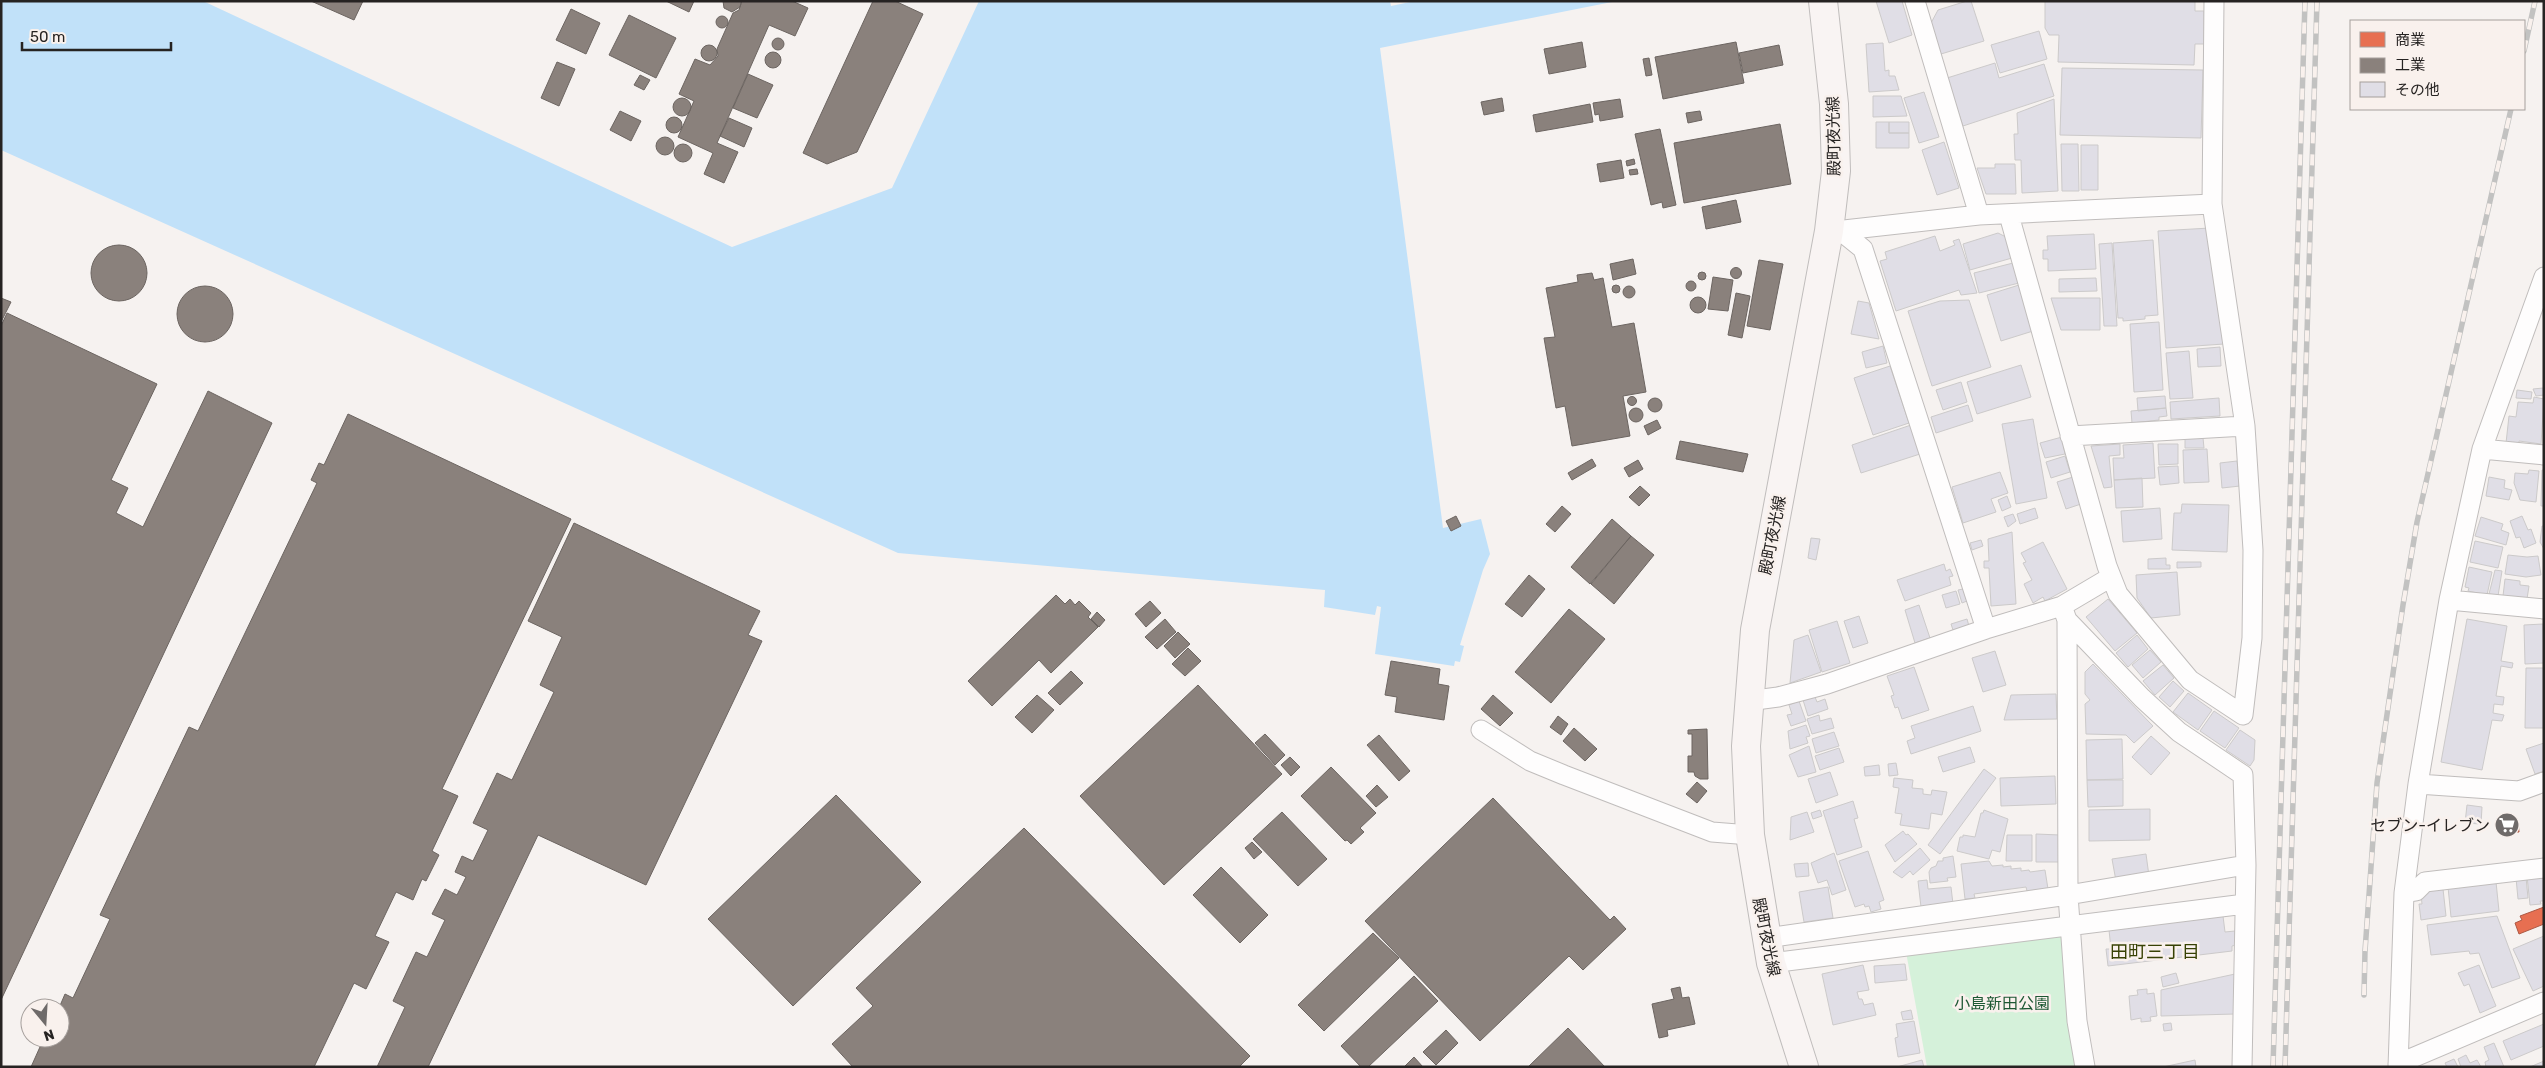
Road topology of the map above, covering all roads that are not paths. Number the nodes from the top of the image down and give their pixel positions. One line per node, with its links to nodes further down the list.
1 (1823, 1): 7 (street, 殿町夜光線)
2 (2214, 1): 4 (street)
3 (1917, 2): 5 (street)
4 (2212, 204): 6 (street); 9 (street)
5 (1979, 215): 6 (street); 7 (street)
6 (2009, 215): 10 (street)
7 (1836, 231): 17 (street); 18 (street, 殿町夜光線)
8 (2544, 277): 11 (street)
9 (2245, 426): 10 (street); 13 (street)
10 (2070, 436): 13 (street)
11 (2482, 450): 12 (street); 14 (street)
12 (2544, 455)
13 (2111, 577): 16 (street)
14 (2449, 600): 15 (street); 21 (street)
15 (2544, 608)
16 (2065, 613): 17 (street); 23 (street); 26 (street)
17 (1986, 629): 18 (street)
18 (1748, 701): 22 (street, 殿町夜光線)
19 (1481, 730): 22 (street)
20 (2544, 782): 21 (street)
21 (2418, 784): 25 (street)
22 (1750, 835): 29 (street, 殿町夜光線)
23 (2246, 865): 26 (street); 27 (street)
24 (2544, 868): 25 (street)
25 (2404, 893): 31 (street)
26 (2068, 895): 28 (street); 29 (street)
27 (2245, 904): 28 (street); 34 (street)
28 (2070, 925): 29 (street); 33 (street)
29 (1768, 951): 32 (street, 殿町夜光線)
30 (2544, 1002): 31 (street)
31 (2398, 1065)
32 (1804, 1067)
33 (2085, 1067)
34 (2242, 1067)

